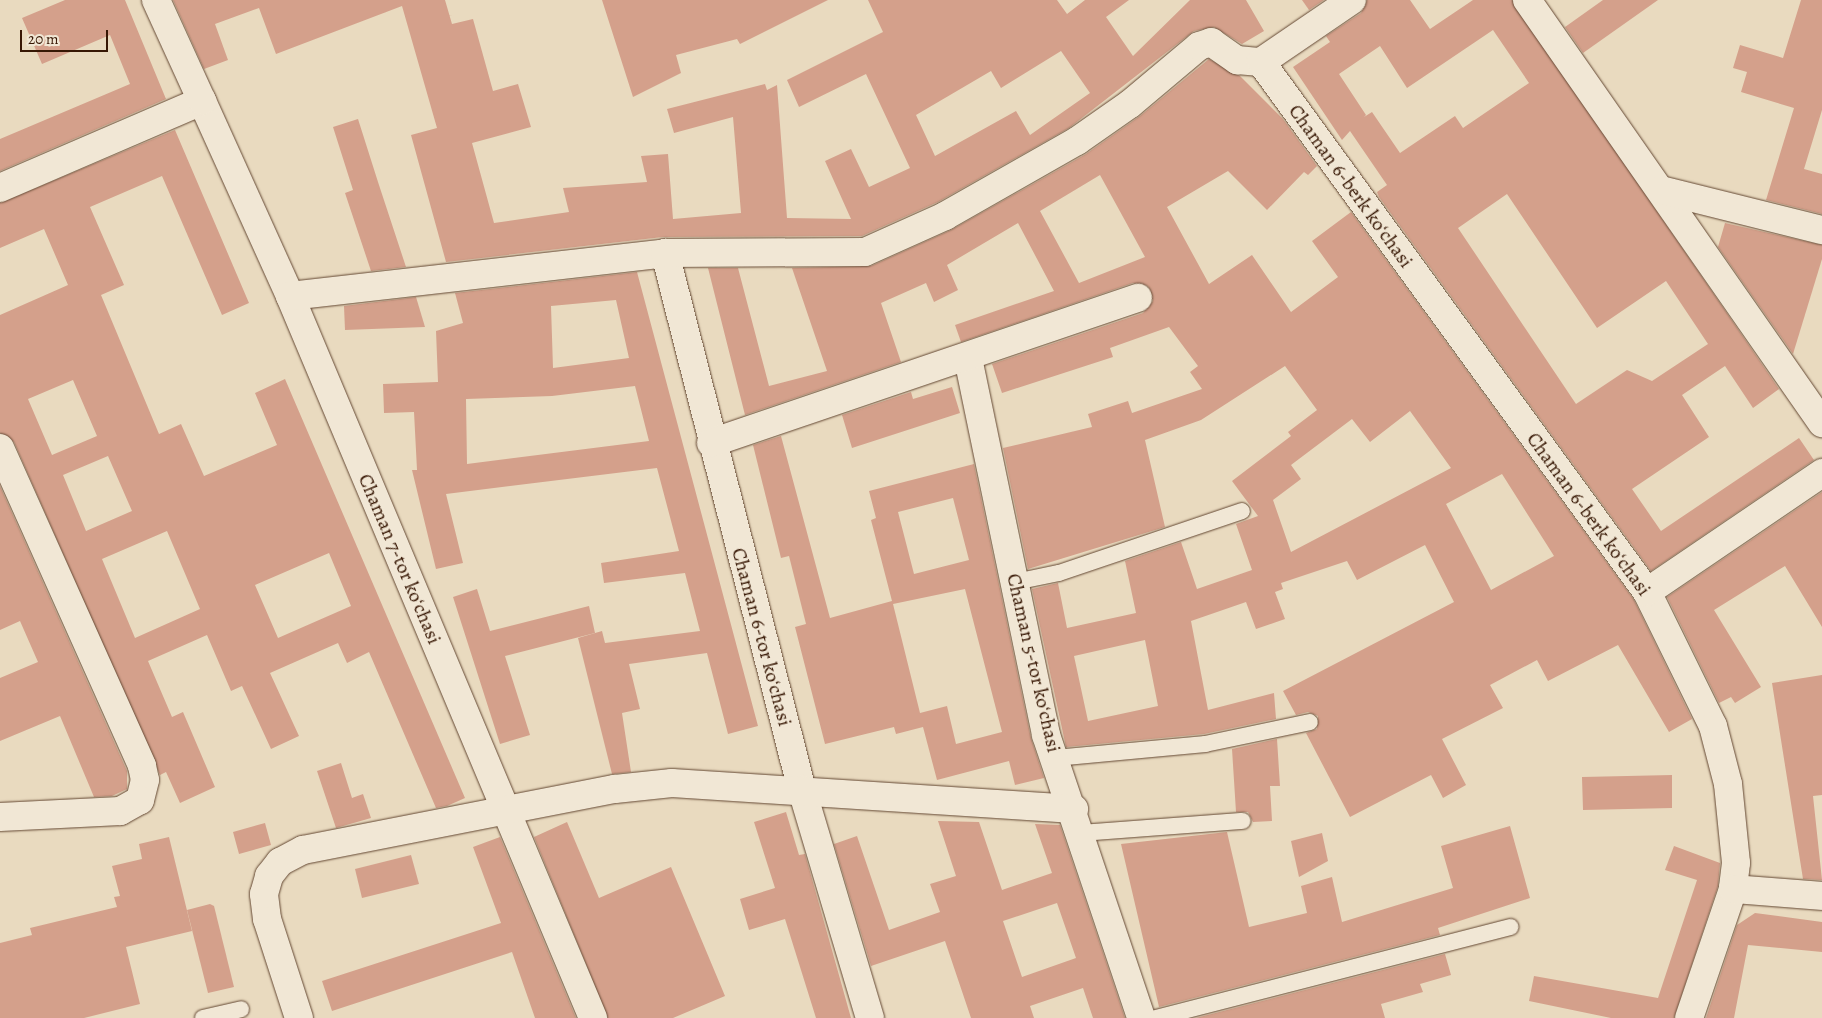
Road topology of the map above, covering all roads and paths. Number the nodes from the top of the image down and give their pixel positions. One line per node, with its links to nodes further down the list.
1 (156, 0): 5 (street, Chaman 7-tor koʻchasi)
2 (1352, 0): 4 (street)
3 (1527, 0): 7 (street)
4 (1261, 62): 9 (street); 19 (street, Chaman 6-berk koʻchasi)
5 (202, 101): 6 (street); 10 (street, Chaman 7-tor koʻchasi)
6 (0, 188)
7 (1662, 190): 8 (street); 13 (street)
8 (1822, 230)
9 (665, 253): 10 (street); 14 (street, Chaman 6-tor koʻchasi)
10 (290, 296): 23 (street, Chaman 7-tor koʻchasi)
11 (1138, 298): 12 (street)
12 (968, 358): 14 (street); 18 (street, Chaman 5-tor koʻchasi)
13 (1822, 423)
14 (711, 443): 22 (street, Chaman 6-tor koʻchasi)
15 (0, 448): 24 (street)
16 (1822, 473): 19 (street)
17 (1242, 512): 18 (lane)
18 (1015, 582): 21 (street, Chaman 5-tor koʻchasi)
19 (1647, 592): 27 (street, Chaman 6-berk koʻchasi)
20 (1310, 722): 21 (lane)
21 (1055, 758): 25 (street, Chaman 5-tor koʻchasi)
22 (802, 790): 23 (street); 25 (street); 34 (street, Chaman 6-tor koʻchasi)
23 (505, 808): 32 (street); 33 (street, Chaman 7-tor koʻchasi)
24 (0, 817)
25 (1078, 821): 26 (lane); 35 (street, Chaman 5-tor koʻchasi)
26 (1243, 821)
27 (1733, 889): 28 (street); 37 (street, Chaman 6-berk koʻchasi)
28 (1822, 896)
29 (1511, 926): 36 (lane)
30 (241, 1009): 31 (lane)
31 (204, 1018)
32 (299, 1018)
33 (593, 1018)
34 (870, 1018)
35 (1141, 1018)
36 (1156, 1018)
37 (1689, 1018)

